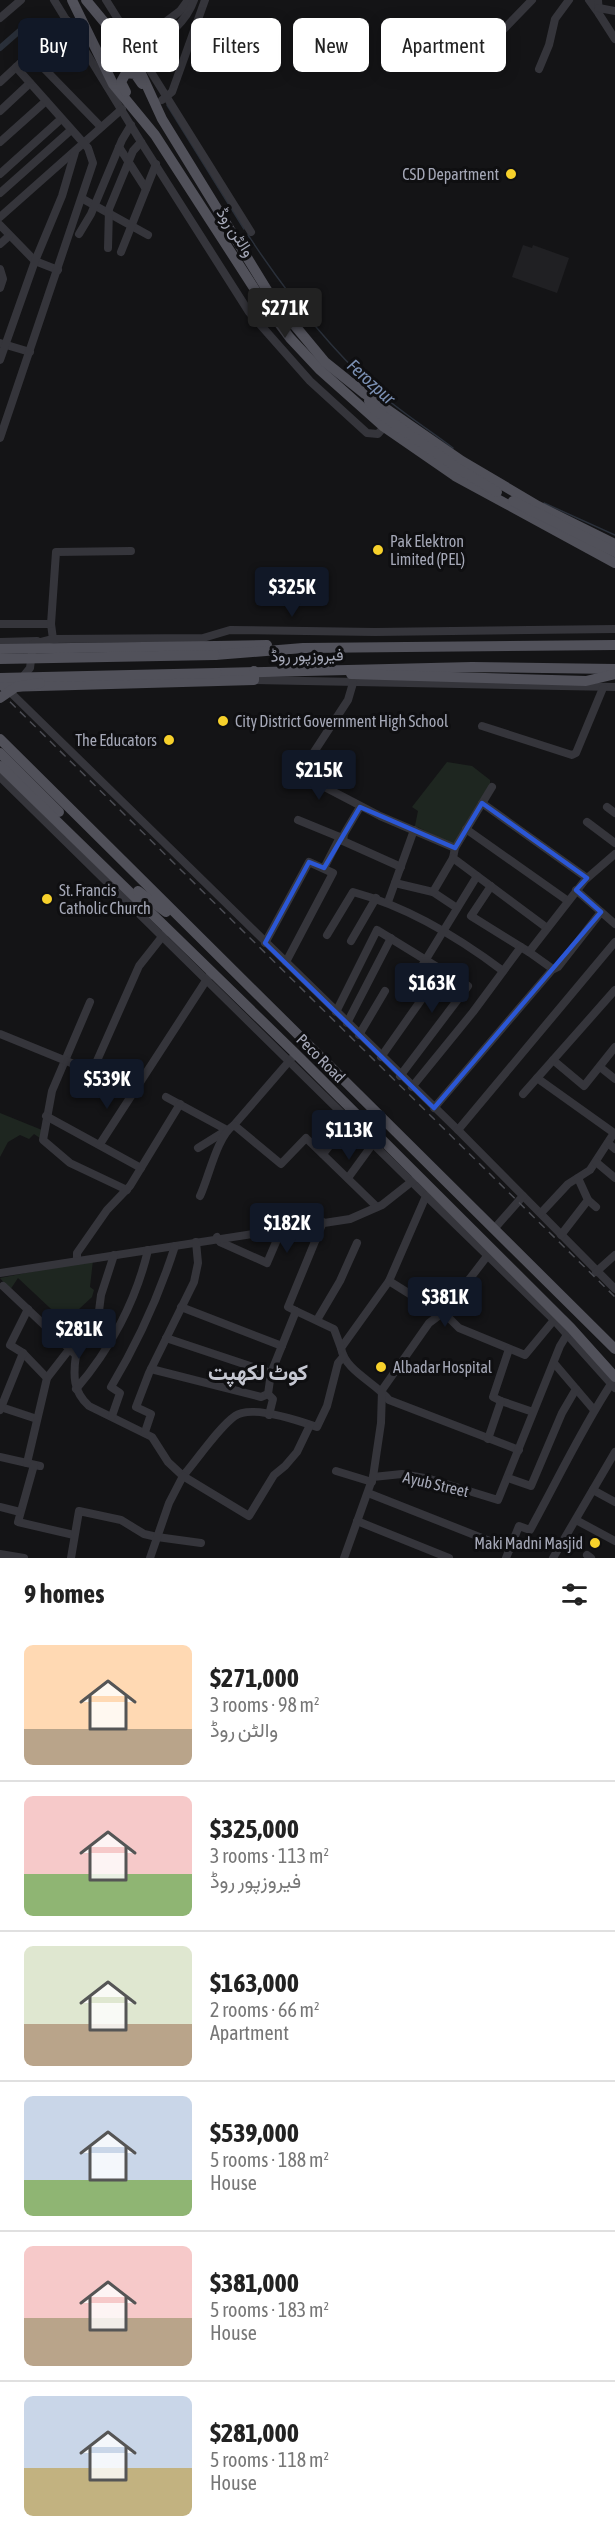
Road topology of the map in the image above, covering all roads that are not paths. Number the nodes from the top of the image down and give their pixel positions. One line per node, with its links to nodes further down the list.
1 (21, 0): 15 (street)
2 (54, 0): 16 (street)
3 (72, 0): 14 (main road, والٹن روڈ)
4 (86, 0): 14 (main road); 31 (main road, والٹن روڈ)
5 (106, 0): 17 (street)
6 (188, 0): 18 (street)
7 (194, 0): 19 (street)
8 (205, 0): 29 (street)
9 (532, 0): 20 (street)
10 (569, 0): 24 (street)
11 (589, 0): 12 (street)
12 (599, 7): 13 (street); 21 (street)
13 (615, 11)
14 (81, 15): 35 (main road, والٹن روڈ)
15 (0, 18)
16 (66, 18)
17 (118, 18)
18 (171, 18)
19 (179, 25)
20 (506, 27)
21 (615, 39)
22 (89, 56): 32 (street)
23 (16, 67): 27 (street); 28 (street)
24 (539, 69)
25 (48, 72): 37 (street)
26 (151, 72): 29 (street)
27 (0, 82)
28 (30, 83): 30 (street); 33 (street)
29 (166, 97): 31 (street); 55 (street)
30 (46, 101): 34 (street); 39 (street)
31 (154, 105): 35 (main road); 69 (main road, والٹن روڈ)
32 (122, 109): 36 (street); 37 (street)
33 (0, 111)
34 (61, 119): 38 (street); 46 (street)
35 (144, 120): 70 (main road, والٹن روڈ)
36 (131, 125): 40 (street); 42 (street)
37 (101, 127): 41 (street)
38 (71, 130): 41 (street); 48 (street)
39 (0, 142)
40 (141, 142): 44 (street); 45 (street)
41 (83, 143): 43 (street); 49 (street)
42 (119, 147): 44 (street); 50 (street)
43 (75, 152): 52 (street); 62 (street)
44 (129, 162): 47 (street); 51 (street)
45 (156, 164): 47 (street); 70 (street)
46 (0, 174)
47 (146, 189): 54 (street)
48 (0, 193)
49 (83, 200): 50 (street); 64 (street)
50 (94, 205): 51 (street); 56 (street)
51 (109, 213): 54 (street); 60 (street)
52 (0, 217)
53 (0, 225): 58 (street)
54 (130, 226): 57 (street); 61 (street)
55 (251, 232)
56 (79, 234)
57 (148, 235)
58 (9, 236): 59 (street); 62 (street)
59 (0, 244)
60 (108, 248)
61 (121, 252)
62 (35, 261): 64 (street); 66 (street)
63 (0, 269): 65 (street)
64 (58, 270): 67 (street)
65 (0, 288)
66 (3, 344): 67 (street); 68 (street)
67 (30, 352): 71 (street)
68 (0, 360)
69 (365, 394): 72 (main road, والٹن روڈ); 74 (main road)
70 (384, 427): 75 (main road, والٹن روڈ)
71 (0, 438)
72 (615, 544)
73 (131, 551): 77 (street)
74 (615, 552)
75 (615, 568)
76 (0, 624): 77 (street)
77 (51, 624): 80 (street)
78 (615, 629): 79 (street)
79 (375, 632): 80 (street); 84 (street)
80 (53, 639): 81 (street)
81 (36, 641): 82 (street); 93 (street)
82 (0, 642)
83 (612, 643): 84 (main road)
84 (376, 647): 86 (main road)
85 (0, 649): 86 (main road, bridge)
86 (215, 651): 87 (main road, bridge)
87 (0, 658)
88 (324, 669): 89 (main road, فیروزپور روڈ); 90 (main road); 92 (main road, فیروزپور روڈ)
89 (615, 669)
90 (615, 674)
91 (100, 676): 92 (main road, فیروزپور روڈ, bridge); 93 (main road, فیروزپور روڈ, bridge); 97 (main road, bridge)
92 (254, 676): 93 (main road); 94 (street)
93 (1, 683): 141 (street)
94 (354, 683): 96 (street); 106 (street)
95 (615, 687): 96 (street)
96 (603, 688): 98 (street)
97 (0, 698)
98 (482, 726)
99 (0, 739): 134 (main road, Peco Road)
100 (0, 753): 134 (main road)
101 (0, 765): 116 (main road, Peco Road)
102 (3, 780): 104 (street); 116 (street)
103 (492, 787): 105 (street)
104 (0, 792)
105 (482, 803): 111 (street); 122 (street)
106 (360, 807): 112 (street); 113 (street)
107 (607, 807): 108 (street)
108 (615, 813)
109 (297, 820): 113 (street)
110 (587, 822): 114 (street)
111 (466, 829): 115 (street); 128 (street)
112 (414, 830): 115 (street); 119 (street)
113 (341, 837): 119 (street); 120 (street)
114 (615, 843)
115 (455, 848): 118 (street)
116 (83, 852): 136 (main road, Peco Road)
117 (615, 854): 122 (street)
118 (453, 858): 121 (street); 126 (street)
119 (401, 867): 123 (street)
120 (324, 868): 141 (street); 144 (street)
121 (477, 876): 124 (street); 130 (street)
122 (587, 878): 125 (street)
123 (395, 883): 126 (street); 129 (street)
124 (490, 886): 133 (street); 142 (street)
125 (576, 890): 128 (street); 131 (street)
126 (433, 892): 130 (street)
127 (376, 898): 129 (street); 137 (street); 139 (street)
128 (568, 901): 133 (street)
129 (388, 902): 135 (street)
130 (457, 908): 135 (street)
131 (601, 912): 132 (street); 171 (street)
132 (615, 924)
133 (547, 928): 142 (street)
134 (191, 930): 170 (main road, Peco Road)
135 (443, 932): 143 (street); 146 (street)
136 (166, 933): 147 (main road, Peco Road); 161 (street)
137 (327, 935)
138 (391, 938): 143 (street); 151 (street); 152 (street)
139 (351, 941)
140 (615, 942): 175 (street)
141 (265, 943): 144 (street)
142 (525, 950): 145 (street); 146 (street)
143 (426, 959): 156 (street); 162 (street)
144 (286, 962): 151 (street)
145 (550, 967)
146 (503, 970): 165 (street)
147 (208, 976): 157 (main road, Peco Road); 166 (street)
148 (615, 990): 158 (street)
149 (385, 991): 154 (street)
150 (90, 1002): 159 (street)
151 (336, 1012): 152 (street)
152 (347, 1023): 154 (street)
153 (0, 1034): 159 (street)
154 (359, 1035): 156 (street)
155 (615, 1047): 160 (street)
156 (381, 1057): 162 (street)
157 (292, 1058): 173 (main road, Peco Road); 174 (street)
158 (553, 1060): 160 (street); 163 (street)
159 (65, 1061): 161 (street); 172 (street)
160 (600, 1066): 164 (street)
161 (92, 1072): 166 (street)
162 (400, 1076): 165 (street)
163 (537, 1078): 167 (street); 176 (street)
164 (615, 1079)
165 (412, 1087): 171 (street)
166 (135, 1089): 177 (street)
167 (523, 1094)
168 (166, 1097): 169 (street)
169 (180, 1104): 174 (street); 183 (street)
170 (369, 1105): 173 (main road); 198 (main road, Peco Road)
171 (434, 1107): 175 (street)
172 (46, 1116): 177 (street); 188 (street)
173 (353, 1119): 178 (street); 181 (street); 187 (main road, Peco Road)
174 (230, 1128): 180 (street); 181 (street); 189 (street)
175 (458, 1130): 191 (street)
176 (614, 1131): 179 (street)
177 (100, 1144): 183 (street)
178 (372, 1145): 184 (street); 187 (street)
179 (611, 1146): 182 (street)
180 (198, 1148)
181 (323, 1154): 184 (street)
182 (596, 1162): 185 (street); 186 (street)
183 (141, 1168): 188 (street)
184 (348, 1178): 193 (street)
185 (578, 1178): 192 (street); 195 (street)
186 (615, 1178)
187 (414, 1180): 190 (street); 193 (street); 205 (main road, Peco Road)
188 (127, 1190): 208 (street)
189 (200, 1196)
190 (426, 1196): 205 (street); 211 (street)
191 (523, 1196): 195 (street); 198 (street)
192 (588, 1200): 194 (street); 199 (street)
193 (377, 1207): 196 (street)
194 (596, 1207)
195 (541, 1214): 199 (street)
196 (323, 1222): 197 (street); 216 (street)
197 (282, 1228): 200 (street); 200 (street)
198 (494, 1229): 224 (main road, Peco Road)
199 (561, 1235): 209 (street)
200 (217, 1237): 201 (street)
201 (196, 1242): 203 (street); 214 (street)
202 (357, 1243): 218 (street)
203 (175, 1246): 204 (street); 242 (street)
204 (148, 1250): 207 (street); 233 (street)
205 (489, 1254): 217 (street); 219 (street); 220 (main road, Peco Road)
206 (615, 1255): 209 (street)
207 (114, 1256): 208 (street); 225 (street)
208 (77, 1261): 210 (street)
209 (596, 1272): 213 (street)
210 (0, 1273)
211 (389, 1281): 217 (street); 226 (street)
212 (1, 1288): 215 (street)
213 (615, 1289)
214 (181, 1307): 221 (street); 222 (street)
215 (28, 1309): 225 (street); 227 (street)
216 (296, 1311): 218 (street); 222 (street)
217 (446, 1312): 223 (street); 235 (street)
218 (317, 1320): 226 (street)
219 (554, 1320): 220 (street); 223 (street)
220 (568, 1331): 228 (street); 231 (main road, Peco Road)
221 (166, 1338): 229 (street); 230 (street)
222 (282, 1346): 230 (street)
223 (509, 1349): 237 (street)
224 (615, 1349)
225 (70, 1350): 232 (street); 233 (street)
226 (342, 1352): 235 (street); 244 (street)
227 (24, 1353): 232 (street); 238 (street)
228 (554, 1363): 234 (street); 240 (street)
229 (151, 1369): 236 (street); 245 (street)
230 (271, 1373): 236 (street)
231 (613, 1376): 239 (street)
232 (47, 1378): 243 (street)
233 (76, 1389): 242 (street)
234 (576, 1389): 239 (street); 253 (street)
235 (382, 1390): 246 (street); 254 (street)
236 (268, 1394): 241 (street)
237 (501, 1401): 240 (street); 246 (street)
238 (1, 1408): 243 (street)
239 (594, 1410): 266 (street)
240 (533, 1412): 247 (street)
241 (269, 1415): 244 (street); 252 (street)
242 (112, 1416): 245 (street)
243 (38, 1419): 250 (street)
244 (310, 1425): 252 (street)
245 (145, 1432): 252 (street)
246 (488, 1439): 247 (street)
247 (519, 1450): 253 (street)
248 (615, 1452): 255 (street)
249 (0, 1457): 250 (street)
250 (34, 1465): 259 (street)
251 (336, 1471): 254 (street, Ayub Street)
252 (183, 1476): 263 (street)
253 (508, 1478): 254 (street, Ayub Street)
254 (373, 1480): 256 (street)
255 (593, 1490): 257 (street); 260 (street)
256 (368, 1493): 261 (street); 266 (street)
257 (615, 1502)
258 (0, 1507): 259 (street)
259 (20, 1512): 262 (street)
260 (576, 1520): 264 (street); 274 (street)
261 (357, 1521): 271 (street); 272 (street)
262 (74, 1535): 263 (street); 269 (street)
263 (157, 1537): 265 (street); 270 (street)
264 (615, 1541)
265 (201, 1543)
266 (510, 1549): 273 (street)
267 (0, 1554): 268 (street)
268 (24, 1558)
269 (71, 1558)
270 (150, 1558)
271 (345, 1558)
272 (449, 1558)
273 (506, 1558)
274 (553, 1558)

